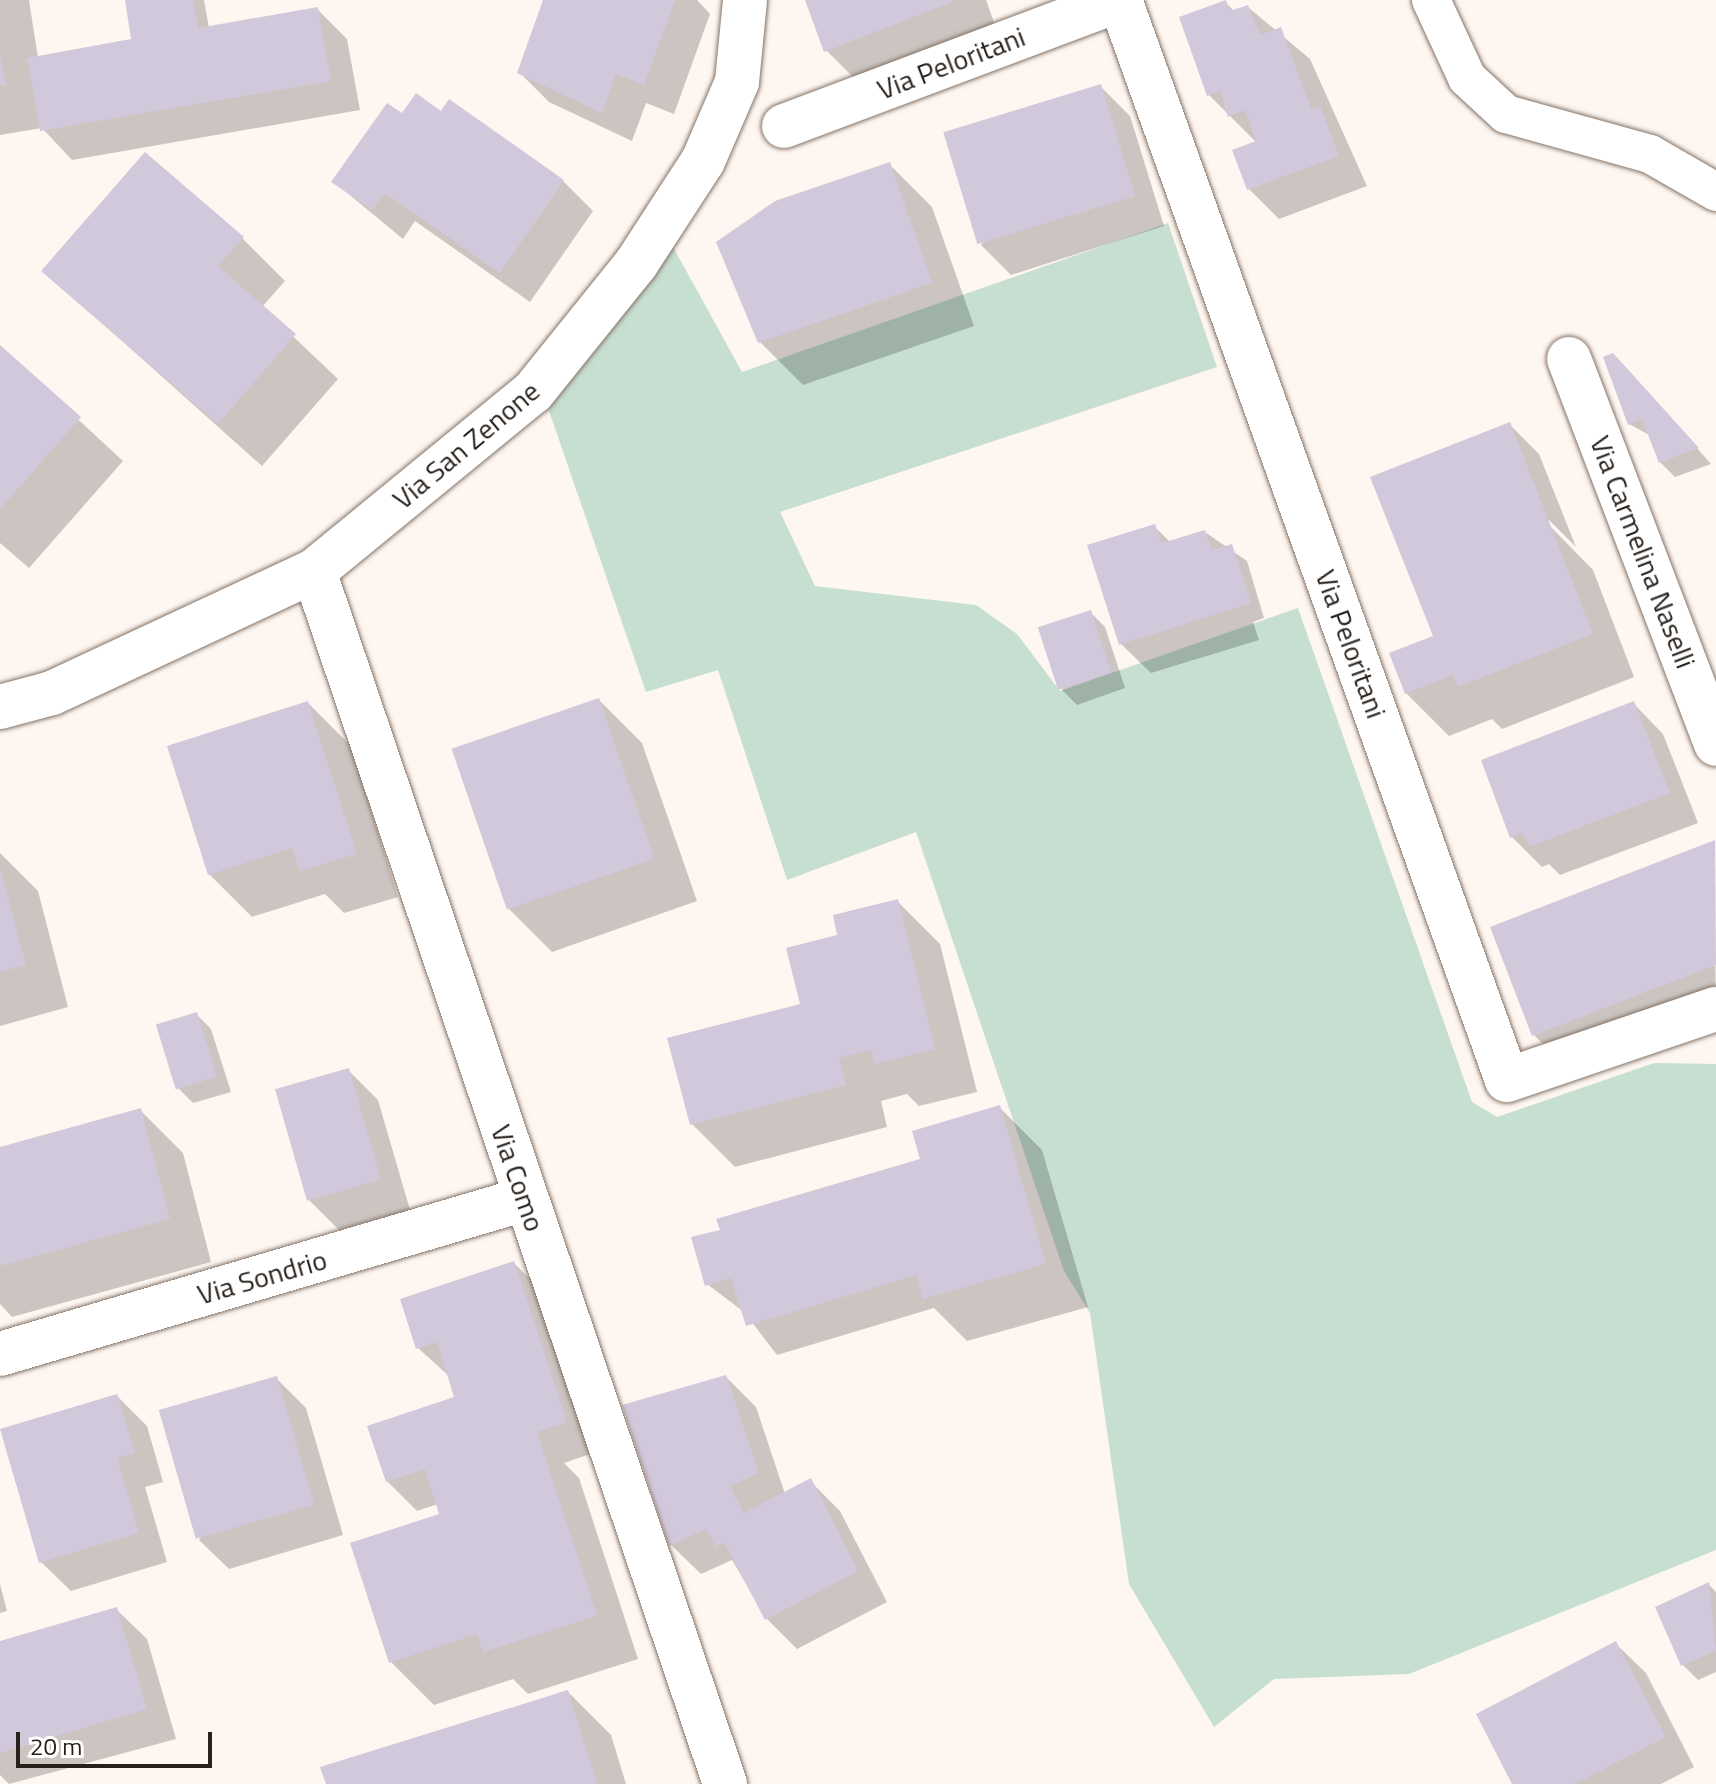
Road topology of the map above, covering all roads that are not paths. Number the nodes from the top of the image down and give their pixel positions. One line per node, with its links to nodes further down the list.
1 (745, 0): 7 (street, Via San Zenone)
2 (1120, 0): 4 (street, Via Peloritani); 10 (street, Via Peloritani)
3 (1431, 0): 5 (lane)
4 (784, 126)
5 (1716, 192)
6 (1569, 359): 9 (street, Via Carmelina Naselli)
7 (314, 571): 8 (street, Via San Zenone); 11 (street, Via Como)
8 (0, 707)
9 (1716, 744)
10 (1716, 1009)
11 (525, 1199): 12 (street, Via Sondrio); 13 (street, Via Como)
12 (0, 1354)
13 (725, 1784)

